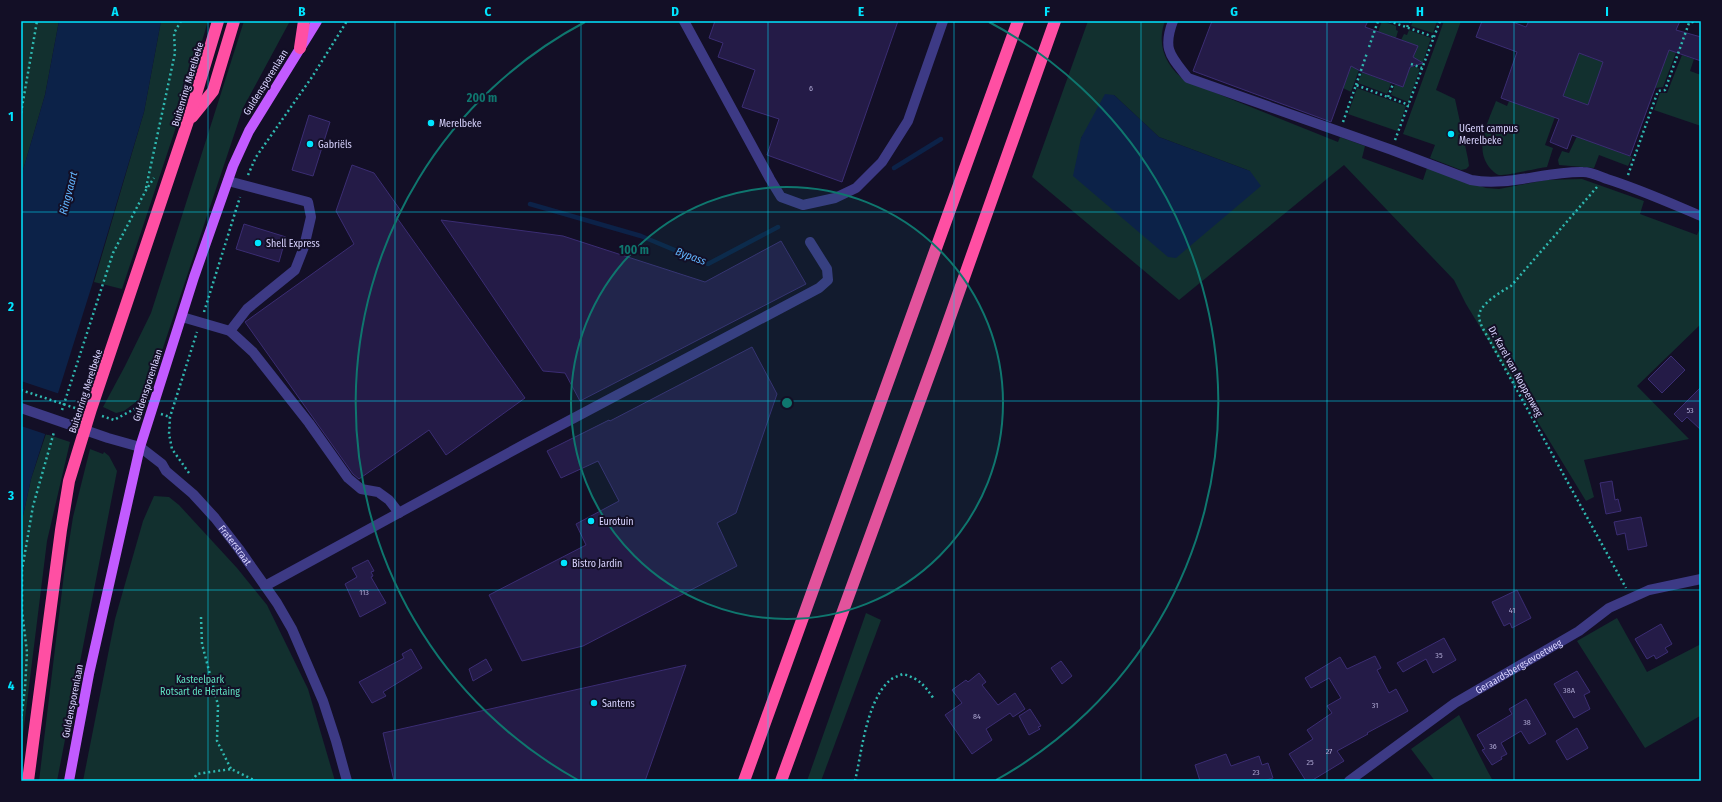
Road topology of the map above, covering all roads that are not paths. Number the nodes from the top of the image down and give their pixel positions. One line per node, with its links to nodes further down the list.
1 (218, 21): 11 (highway, Buitenring Merelbeke)
2 (234, 21): 11 (highway)
3 (304, 21): 10 (highway)
4 (317, 21): 10 (main road, Guldensporenlaan)
5 (684, 21): 6 (street)
6 (943, 21)
7 (1018, 21): 25 (highway)
8 (1055, 21): 26 (highway)
9 (1173, 21): 13 (street)
10 (300, 48): 12 (main road, Guldensporenlaan)
11 (188, 121): 22 (highway, Buitenring Merelbeke)
12 (228, 181): 15 (main road, Guldensporenlaan); 16 (street)
13 (1701, 216)
14 (810, 242): 19 (street)
15 (182, 316): 16 (street); 18 (main road, Guldensporenlaan)
16 (230, 331): 19 (street)
17 (21, 408): 18 (street, Fraterstraat)
18 (140, 447): 21 (street, Fraterstraat); 23 (main road, Guldensporenlaan)
19 (398, 513): 21 (street)
20 (1701, 579): 27 (street, Geraardsbergsevoetweg)
21 (265, 586): 24 (street, Fraterstraat)
22 (28, 781)
23 (68, 781)
24 (347, 781)
25 (744, 781)
26 (781, 781)
27 (1349, 781)

